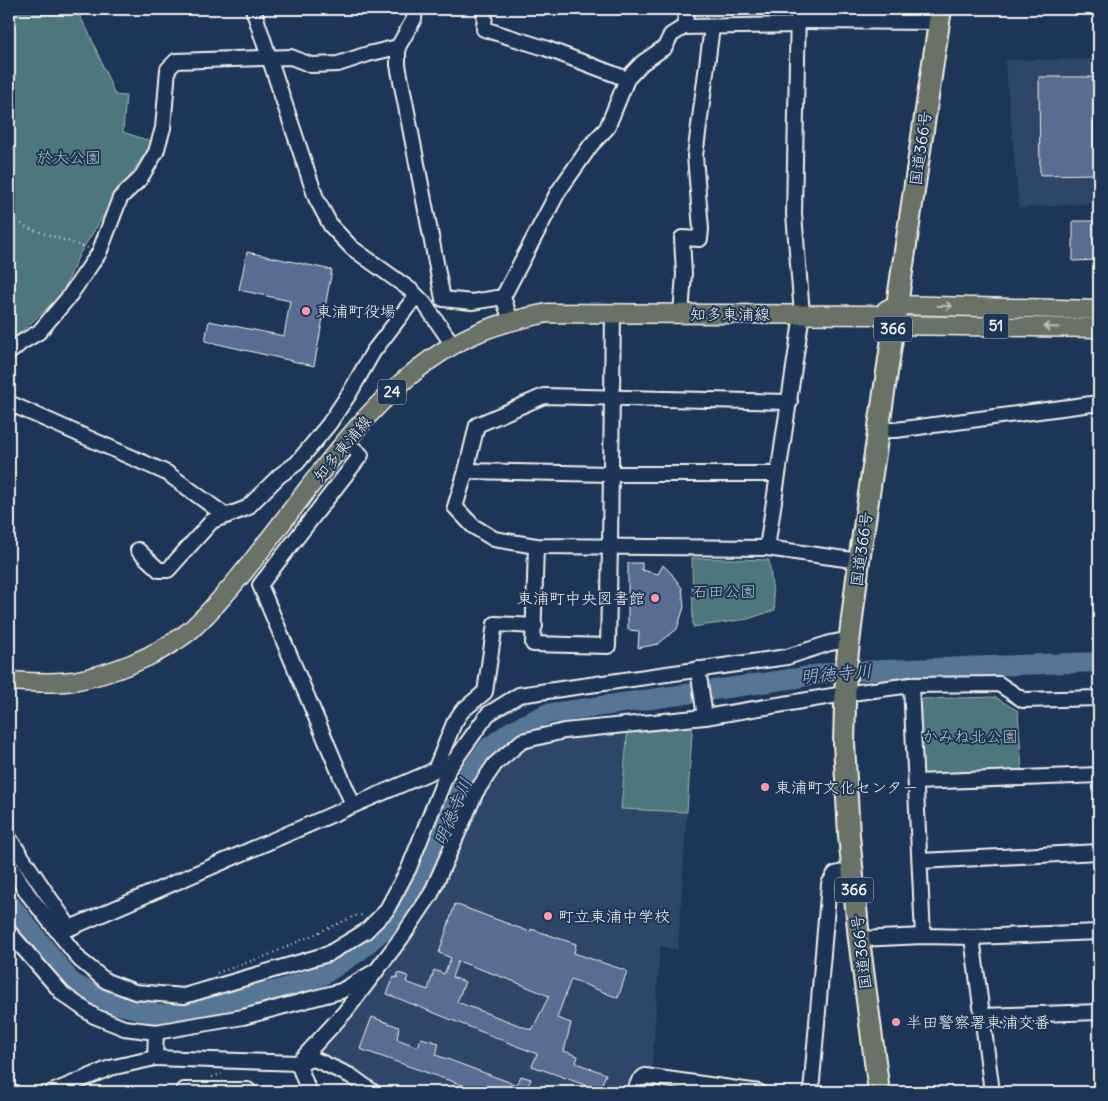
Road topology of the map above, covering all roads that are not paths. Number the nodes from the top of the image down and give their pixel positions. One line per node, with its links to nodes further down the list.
1 (253, 9): 10 (street)
2 (415, 9): 9 (street)
3 (485, 9): 11 (street)
4 (687, 9): 7 (street)
5 (940, 16): 6 (street); 14 (highway, 国道366号 / 366)
6 (798, 18): 8 (street); 18 (street)
7 (684, 27): 8 (street); 11 (street)
8 (712, 27): 17 (street)
9 (398, 47): 10 (street); 13 (street)
10 (270, 57): 12 (street); 24 (street)
11 (627, 79): 13 (street)
12 (416, 296): 23 (street); 34 (street)
13 (503, 297): 20 (street)
14 (896, 305): 15 (main road, 51, one-way to 15); 19 (main road, 知多東浦線 / 24); 21 (highway, 国道366号 / 366)
15 (1099, 310)
16 (613, 314): 17 (main road, 知多東浦線 / 24); 20 (main road, 知多東浦線 / 24); 25 (street)
17 (681, 314): 18 (main road, 知多東浦線 / 24)
18 (802, 314): 19 (main road, 知多東浦線 / 24); 26 (street)
19 (876, 315): 21 (main road, 知多東浦線 / 24)
20 (511, 321): 23 (main road, 知多東浦線 / 24)
21 (894, 325): 22 (main road, 51, one-way to 21); 29 (highway, 国道366号 / 366)
22 (1099, 328)
23 (453, 345): 30 (main road, 知多東浦線 / 24)
24 (9, 353)
25 (612, 398): 26 (street); 31 (street); 32 (street)
26 (790, 402): 33 (street)
27 (9, 403): 34 (street)
28 (1099, 403): 29 (street)
29 (878, 430): 39 (highway, 国道366号 / 366)
30 (346, 442): 43 (main road, 知多東浦線 / 24); 50 (street)
31 (466, 471): 32 (street); 35 (street)
32 (610, 474): 33 (street); 36 (street)
33 (778, 474): 37 (street)
34 (226, 516): 38 (street)
35 (536, 546): 36 (street); 40 (street)
36 (610, 546): 37 (street); 40 (street)
37 (767, 548): 39 (street)
38 (138, 550)
39 (859, 561): 41 (highway, 国道366号 / 366)
40 (535, 626): 50 (street)
41 (848, 645): 42 (street); 45 (highway, 国道366号 / 366)
42 (698, 669): 47 (street); 54 (street)
43 (9, 681)
44 (911, 685): 45 (street); 46 (street); 49 (street)
45 (844, 690): 47 (street); 55 (highway, 国道366号 / 366)
46 (1099, 698)
47 (705, 717): 61 (street)
48 (1099, 775): 49 (street)
49 (916, 782): 53 (street)
50 (353, 805): 51 (street)
51 (9, 838)
52 (1099, 852): 53 (street)
53 (920, 861): 58 (street)
54 (9, 864)
55 (851, 870): 60 (highway, 国道366号 / 366); 76 (street)
56 (9, 932): 64 (street)
57 (1099, 932): 59 (street)
58 (923, 936): 59 (street); 60 (street)
59 (972, 937): 63 (street)
60 (859, 939): 77 (highway, 国道366号 / 366)
61 (379, 969): 64 (street); 66 (street)
62 (1099, 1012): 63 (street)
63 (983, 1016): 78 (street)
64 (156, 1032): 65 (street)
65 (155, 1058): 66 (street); 69 (street)
66 (298, 1062): 72 (street); 73 (street)
67 (9, 1091): 68 (street)
68 (12, 1092)
69 (52, 1092)
70 (184, 1092): 71 (street)
71 (248, 1092)
72 (308, 1092)
73 (373, 1092)
74 (634, 1092): 75 (street)
75 (759, 1092)
76 (812, 1092)
77 (879, 1092)
78 (992, 1092)

